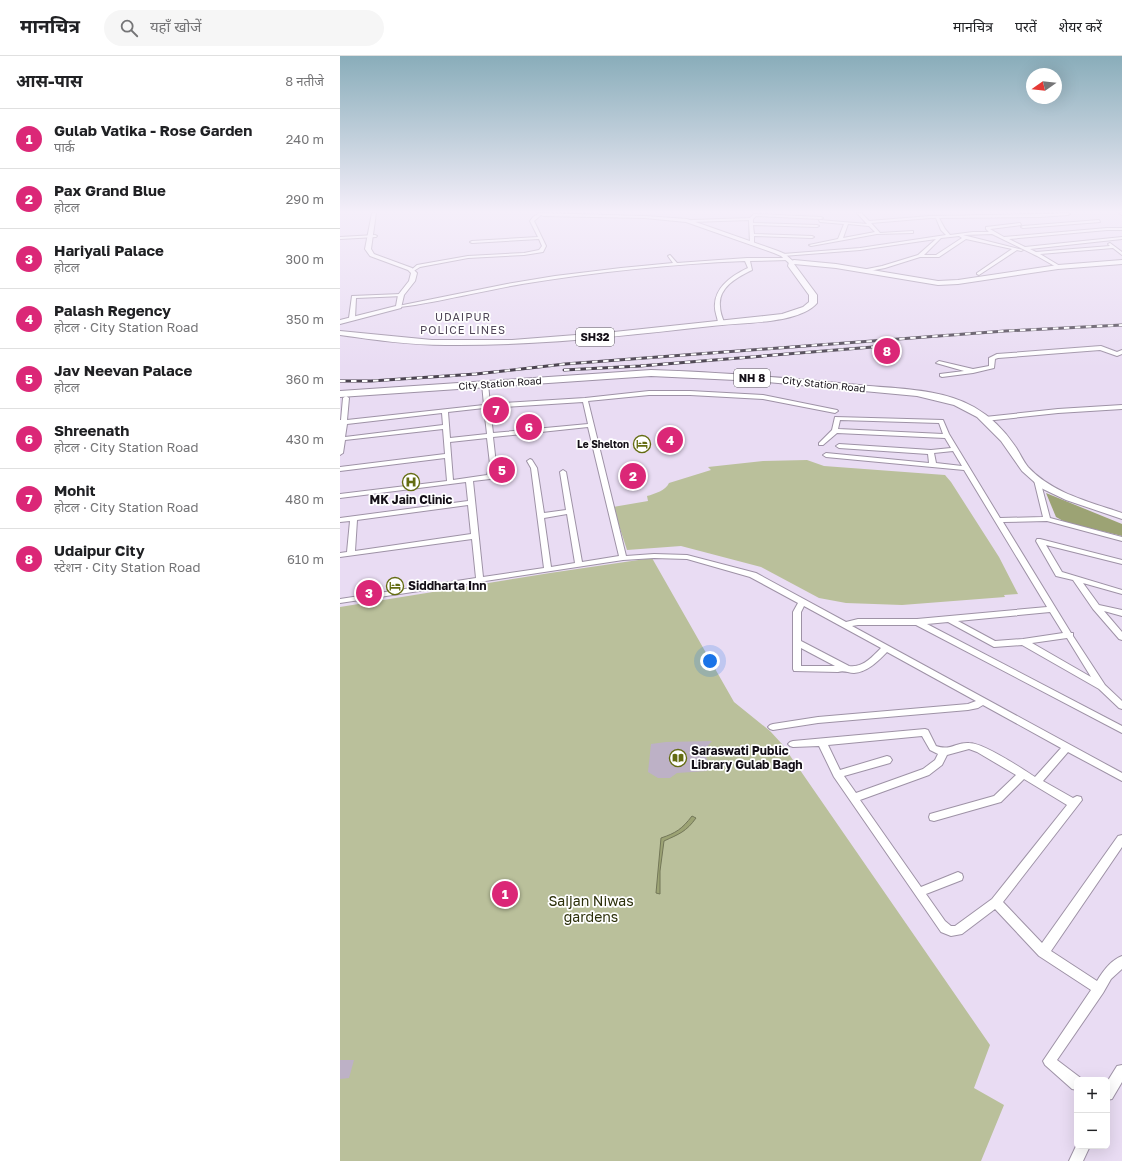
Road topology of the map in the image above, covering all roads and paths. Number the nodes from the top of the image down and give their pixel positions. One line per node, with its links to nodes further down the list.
1 (396, 265): 15 (street)
2 (427, 265): 15 (street)
3 (671, 265): 20 (street)
4 (749, 265): 23 (street)
5 (791, 265): 18 (main road, SH32)
6 (797, 265): 13 (main road)
7 (826, 265): 8 (main road)
8 (829, 265): 13 (main road); 16 (main road)
9 (894, 265): 16 (street)
10 (993, 265): 17 (street)
11 (1054, 265): 14 (street)
12 (1089, 265): 14 (main road)
13 (800, 266): 18 (main road)
14 (1058, 267): 16 (main road)
15 (412, 271): 19 (street)
16 (864, 271)
17 (979, 274)
18 (798, 275): 23 (main road, SH32)
19 (401, 295): 20 (street); 21 (street)
20 (400, 306): 21 (street)
21 (352, 318): 22 (street)
22 (340, 322)
23 (721, 322): 24 (main road, SH32)
24 (340, 333)
25 (1120, 354): 27 (street)
26 (939, 363): 27 (street)
27 (973, 371): 28 (street)
28 (942, 375)
29 (485, 386): 30 (main road, City Station Road / NH 8); 32 (street); 37 (main road, City Station Road / NH 8); 60 (main road, City Station Road / NH 8)
30 (342, 397): 34 (street)
31 (585, 400): 32 (street); 36 (street); 39 (street)
32 (487, 406): 35 (street); 42 (street)
33 (1122, 407): 37 (street)
34 (343, 411): 38 (street)
35 (445, 411): 38 (street); 40 (street)
36 (835, 411)
37 (985, 419): 60 (main road, City Station Road / NH 8)
38 (342, 422): 44 (street)
39 (592, 426): 42 (street); 75 (street)
40 (445, 427): 44 (street); 45 (street)
41 (834, 431): 43 (street); 43 (street); 46 (street)
42 (490, 436): 45 (street); 58 (street)
43 (948, 436): 48 (street)
44 (341, 438): 50 (street)
45 (447, 440): 52 (street)
46 (821, 444)
47 (839, 446): 49 (street)
48 (955, 449): 49 (street); 55 (street)
49 (931, 452): 54 (street)
50 (340, 453)
51 (826, 455): 54 (street)
52 (448, 456): 56 (street); 59 (street)
53 (530, 461): 64 (street)
54 (933, 465): 55 (street)
55 (967, 468): 69 (street)
56 (340, 470)
57 (563, 472): 63 (street)
58 (469, 480): 59 (street); 62 (street)
59 (450, 482): 61 (street)
60 (1038, 483): 65 (main road, City Station Road / NH 8); 67 (street); 70 (main road, City Station Road / NH 8)
61 (340, 496)
62 (471, 503): 66 (street); 71 (street)
63 (569, 512): 64 (street); 77 (street)
64 (541, 516): 78 (street)
65 (1122, 516)
66 (354, 518): 68 (street); 73 (street)
67 (1047, 519): 69 (street); 72 (street)
68 (340, 520)
69 (998, 520): 85 (street)
70 (1122, 521)
71 (475, 536): 73 (street); 80 (street)
72 (1122, 539)
73 (350, 554): 74 (street)
74 (340, 555)
75 (623, 558): 77 (street); 83 (street)
76 (1122, 562): 79 (street)
77 (579, 565): 78 (street)
78 (548, 570): 80 (street)
79 (1075, 578): 81 (street); 84 (street)
80 (480, 580): 82 (street)
81 (1122, 592)
82 (340, 601)
83 (803, 602): 89 (street); 92 (street)
84 (1096, 607): 86 (street); 91 (street)
85 (1052, 609): 87 (street); 90 (street)
86 (1122, 614)
87 (949, 619): 88 (street); 93 (street)
88 (916, 622): 89 (street); 100 (street)
89 (845, 625): 94 (street)
90 (1070, 635): 93 (street); 96 (street)
91 (1122, 637)
92 (797, 642): 95 (street); 95 (street)
93 (1023, 642): 96 (street)
94 (886, 648): 95 (street); 97 (street)
95 (844, 667)
96 (1102, 687): 98 (street)
97 (983, 701): 99 (street); 103 (street)
98 (1122, 706)
99 (773, 727)
100 (1122, 730)
101 (822, 742): 102 (street); 104 (street); 106 (street)
102 (793, 744)
103 (1067, 747): 108 (street); 109 (street)
104 (944, 752): 107 (street); 110 (street)
105 (887, 760): 106 (street)
106 (837, 774): 110 (street)
107 (1023, 774): 109 (street); 111 (street)
108 (1122, 777)
109 (1036, 782): 115 (street)
110 (854, 798): 114 (street)
111 (934, 817)
112 (1122, 839): 116 (street)
113 (958, 877): 114 (street)
114 (919, 892): 115 (street)
115 (996, 902): 116 (street)
116 (1043, 952): 118 (street)
117 (1122, 961): 118 (street)
118 (1099, 989): 120 (street)
119 (1122, 1071): 121 (street)
120 (1074, 1082)
121 (1110, 1089)
122 (1082, 1149): 123 (street)
123 (1076, 1161)

